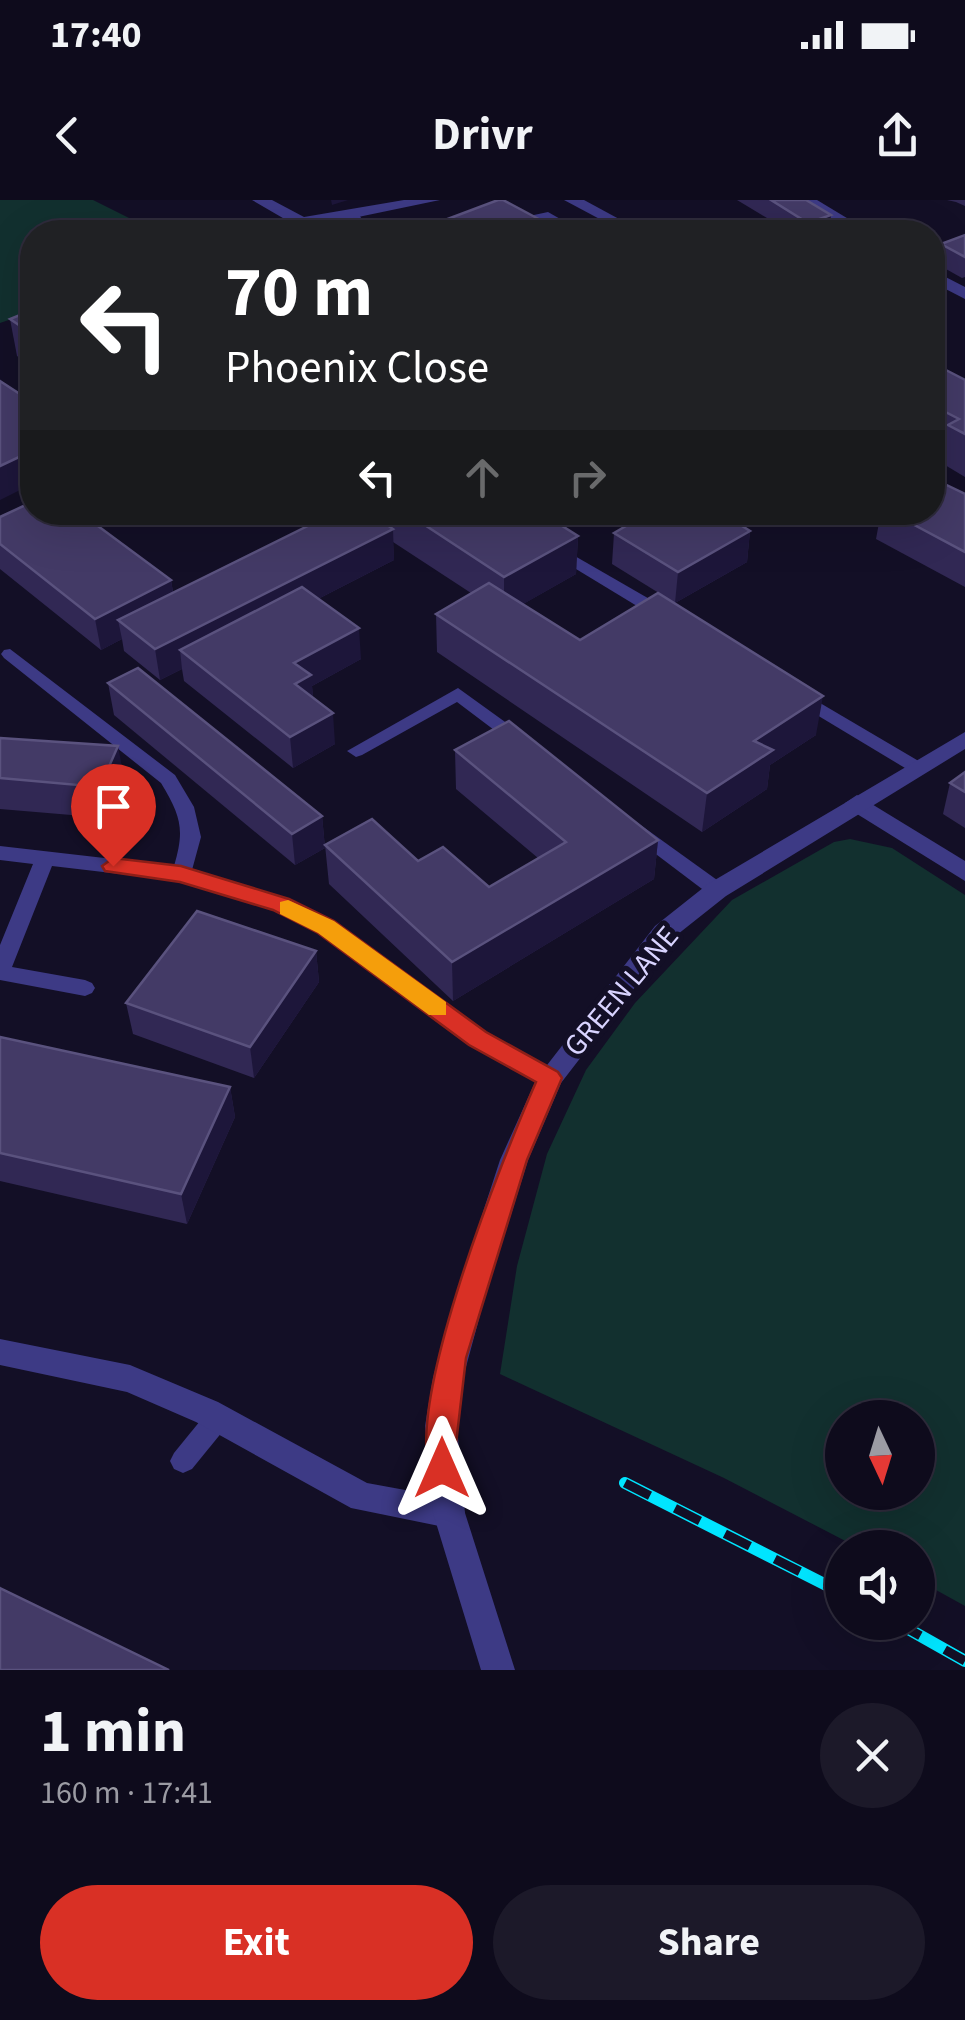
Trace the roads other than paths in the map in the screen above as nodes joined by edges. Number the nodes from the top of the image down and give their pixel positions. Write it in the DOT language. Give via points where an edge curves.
graph roads {
  1 [pos="260,200"];
  2 [pos="432,200"];
  3 [pos="572,200"];
  4 [pos="806,200"];
  5 [pos="352,214"];
  6 [pos="298,220"];
  7 [pos="314,220"];
  8 [pos="355,220"];
  9 [pos="526,220"];
  10 [pos="555,220"];
  11 [pos="611,220"];
  12 [pos="841,220"];
  13 [pos="530,534"];
  14 [pos="681,625"];
  15 [pos="10,654"];
  16 [pos="782,686"];
  17 [pos="965,739"];
  18 [pos="356,751"];
  19 [pos="534,752"];
  20 [pos="925,762"];
  21 [pos="857,804"];
  22 [pos="626,821"];
  23 [pos="0,853"];
  24 [pos="45,858"];
  25 [pos="965,872"];
  26 [pos="181,874"];
  27 [pos="718,890"];
  28 [pos="0,971"];
  29 [pos="86,988"];
  30 [pos="550,1078"];
  31 [pos="0,1352"];
  32 [pos="218,1418"];
  33 [pos="183,1460"];
  34 [pos="449,1513"];
  35 [pos="498,1670"];
  1 -- 6 [label="street"];
  2 -- 5 [label="street"];
  3 -- 11 [label="street"];
  4 -- 12 [label="street"];
  5 -- 7 [label="street"];
  5 -- 8 [label="lane"];
  9 -- 10 [label="lane"];
  13 -- 14 [label="lane"];
  15 -- 26 [label="lane" via="168,779 185,807 192,837"];
  16 -- 20 [label="lane"];
  17 -- 20 [label="street, GREEN LANE"];
  18 -- 19 [label="lane" via="458,694"];
  20 -- 21 [label="street, GREEN LANE"];
  21 -- 25 [label="street"];
  21 -- 27 [label="street, GREEN LANE"];
  22 -- 27 [label="lane"];
  23 -- 24 [label="lane"];
  24 -- 26 [label="lane"];
  24 -- 28 [label="lane"];
  26 -- 30 [label="lane" via="238,888 326,927 477,1038"];
  27 -- 30 [label="street, GREEN LANE" via="664,932"];
  28 -- 29 [label="lane"];
  30 -- 34 [label="street, GREEN LANE" via="514,1160 448,1378 441,1440"];
  31 -- 32 [label="street" via="130,1379"];
  32 -- 33 [label="lane"];
  32 -- 34 [label="street" via="362,1497"];
  34 -- 35 [label="street, GREEN LANE"];
}
